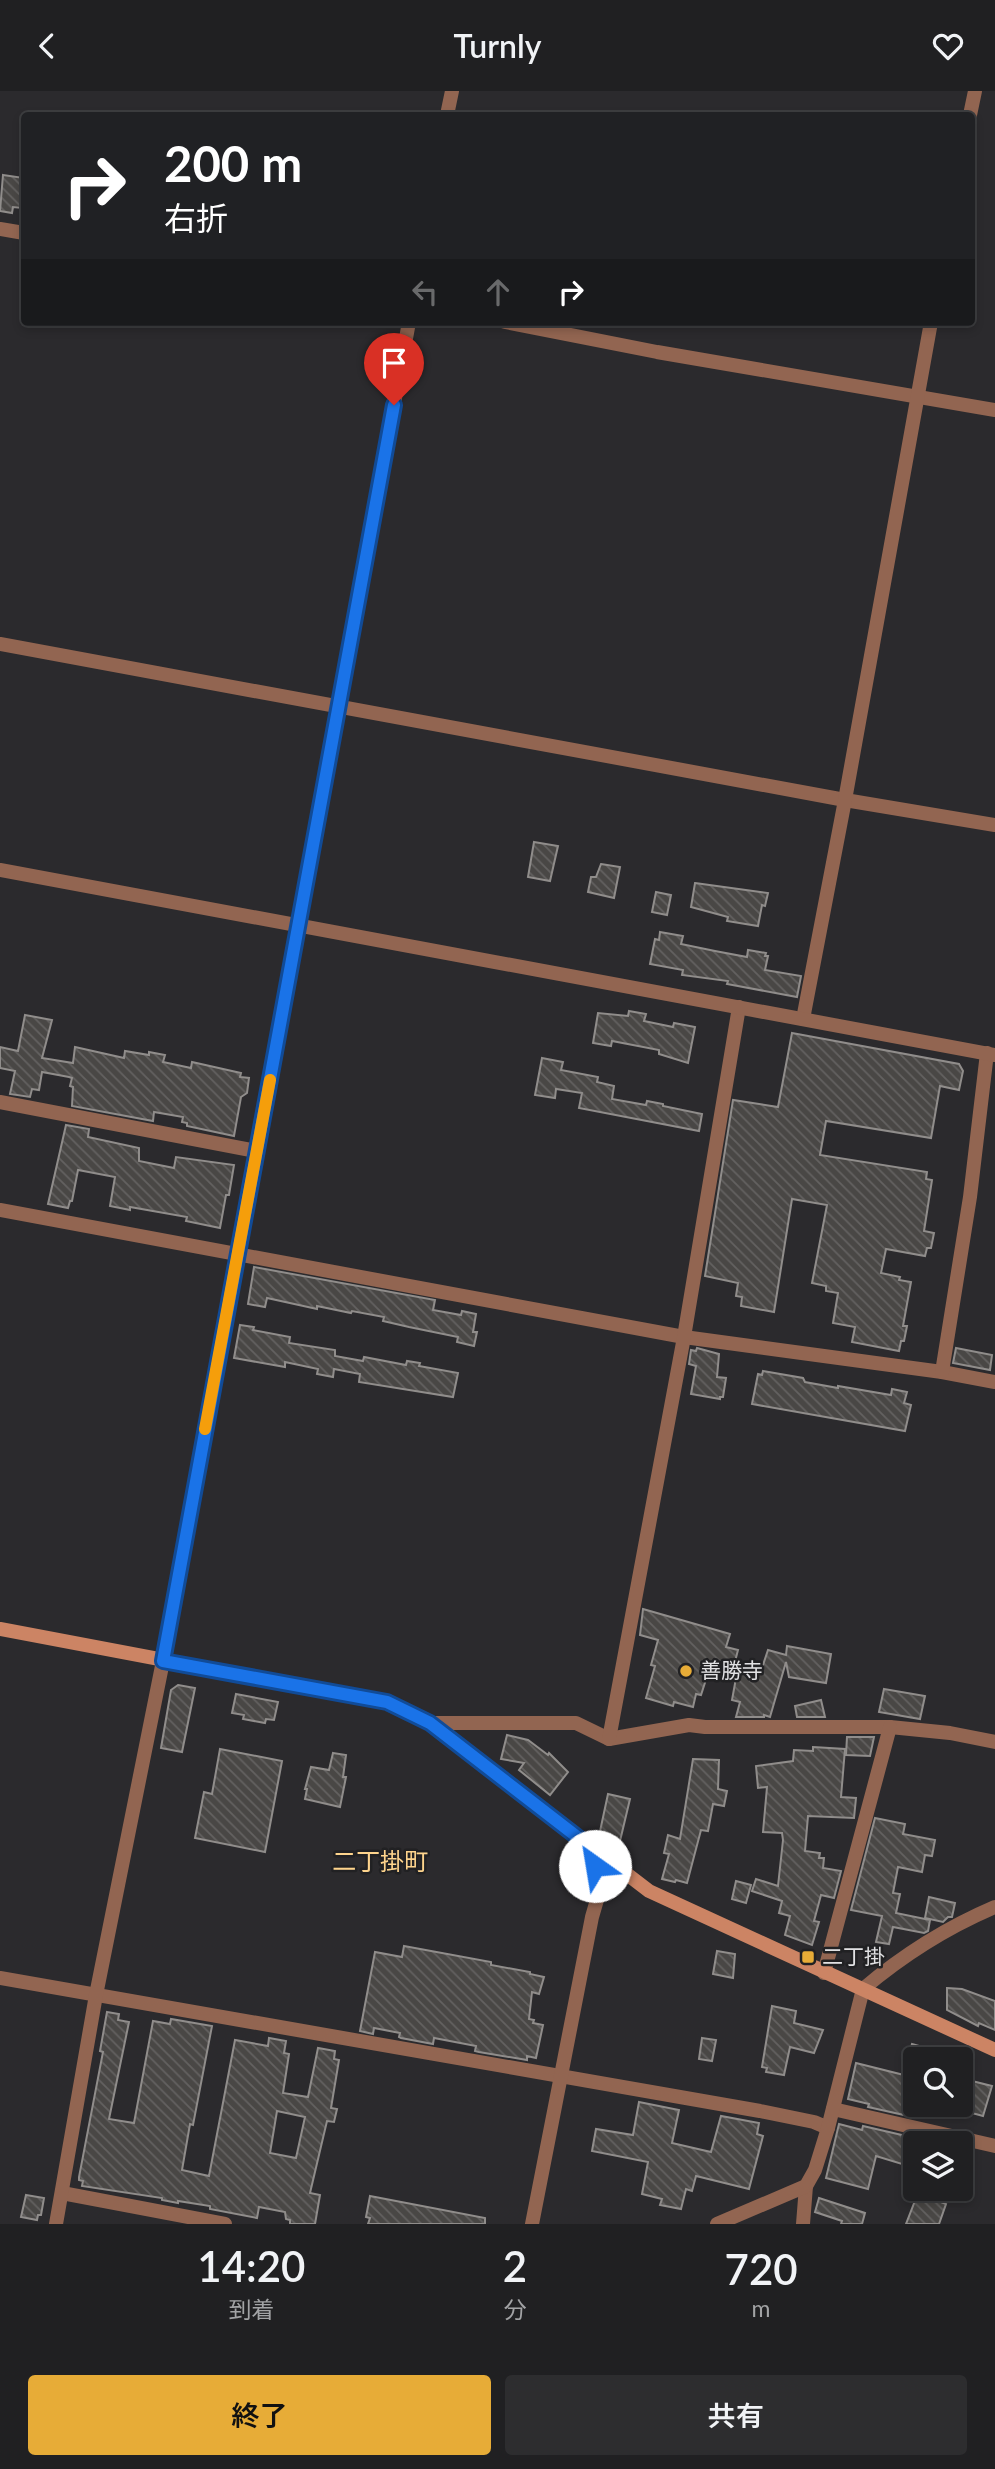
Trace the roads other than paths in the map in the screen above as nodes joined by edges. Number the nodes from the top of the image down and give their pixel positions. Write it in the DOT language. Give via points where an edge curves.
graph roads {
  1 [pos="452,91"];
  2 [pos="975,91"];
  3 [pos="448,112"];
  4 [pos="971,112"];
  5 [pos="0,229"];
  6 [pos="21,232"];
  7 [pos="408,326"];
  8 [pos="526,326"];
  9 [pos="930,326"];
  10 [pos="917,395"];
  11 [pos="995,410"];
  12 [pos="0,644"];
  13 [pos="339,707"];
  14 [pos="845,800"];
  15 [pos="995,825"];
  16 [pos="0,870"];
  17 [pos="300,924"];
  18 [pos="739,1007"];
  19 [pos="803,1019"];
  20 [pos="991,1054"];
  21 [pos="0,1102"];
  22 [pos="256,1151"];
  23 [pos="0,1210"];
  24 [pos="237,1254"];
  25 [pos="684,1337"];
  26 [pos="942,1372"];
  27 [pos="995,1382"];
  28 [pos="0,1629"];
  29 [pos="163,1661"];
  30 [pos="430,1723"];
  31 [pos="890,1727"];
  32 [pos="609,1739"];
  33 [pos="995,1742"];
  34 [pos="589,1846"];
  35 [pos="995,1907"];
  36 [pos="824,1973"];
  37 [pos="0,1978"];
  38 [pos="863,1989"];
  39 [pos="96,1996"];
  40 [pos="995,2050"];
  41 [pos="561,2075"];
  42 [pos="832,2109"];
  43 [pos="828,2128"];
  44 [pos="995,2146"];
  45 [pos="806,2186"];
  46 [pos="62,2193"];
  47 [pos="57,2224"];
  48 [pos="225,2224"];
  49 [pos="532,2224"];
  50 [pos="717,2224"];
  51 [pos="803,2224"];
  1 -- 3 [label="street"];
  2 -- 4 [label="street"];
  5 -- 6 [label="street"];
  7 -- 13 [label="street"];
  8 -- 10 [label="street"];
  9 -- 10 [label="street"];
  10 -- 11 [label="street"];
  10 -- 14 [label="street"];
  12 -- 13 [label="street"];
  13 -- 14 [label="street"];
  13 -- 17 [label="street"];
  14 -- 15 [label="street"];
  14 -- 19 [label="street"];
  16 -- 17 [label="street"];
  17 -- 18 [label="street"];
  17 -- 22 [label="street"];
  18 -- 19 [label="street"];
  18 -- 25 [label="street"];
  19 -- 20 [label="street"];
  20 -- 26 [label="street"];
  21 -- 22 [label="street"];
  22 -- 24 [label="street"];
  23 -- 24 [label="street"];
  24 -- 25 [label="street"];
  24 -- 29 [label="street"];
  25 -- 26 [label="street"];
  25 -- 32 [label="street"];
  26 -- 27 [label="street"];
  28 -- 29 [label="main road"];
  29 -- 30 [label="main road" via="387,1702"];
  29 -- 39 [label="street"];
  30 -- 32 [label="street" via="576,1723"];
  30 -- 34 [label="main road"];
  31 -- 32 [label="street" via="689,1725"];
  31 -- 33 [label="street"];
  31 -- 36 [label="street"];
  34 -- 36 [label="main road" via="649,1891"];
  34 -- 41 [label="street" via="601,1886"];
  35 -- 38 [label="street" via="895,1962"];
  36 -- 38 [label="main road"];
  37 -- 39 [label="street"];
  38 -- 40 [label="main road"];
  38 -- 42 [label="street"];
  39 -- 41 [label="street"];
  39 -- 46 [label="street"];
  41 -- 43 [label="street"];
  41 -- 49 [label="street"];
  42 -- 43 [label="street"];
  42 -- 44 [label="street"];
  43 -- 45 [label="street"];
  45 -- 50 [label="street"];
  45 -- 51 [label="street"];
  46 -- 47 [label="street"];
  46 -- 48 [label="street"];
}
